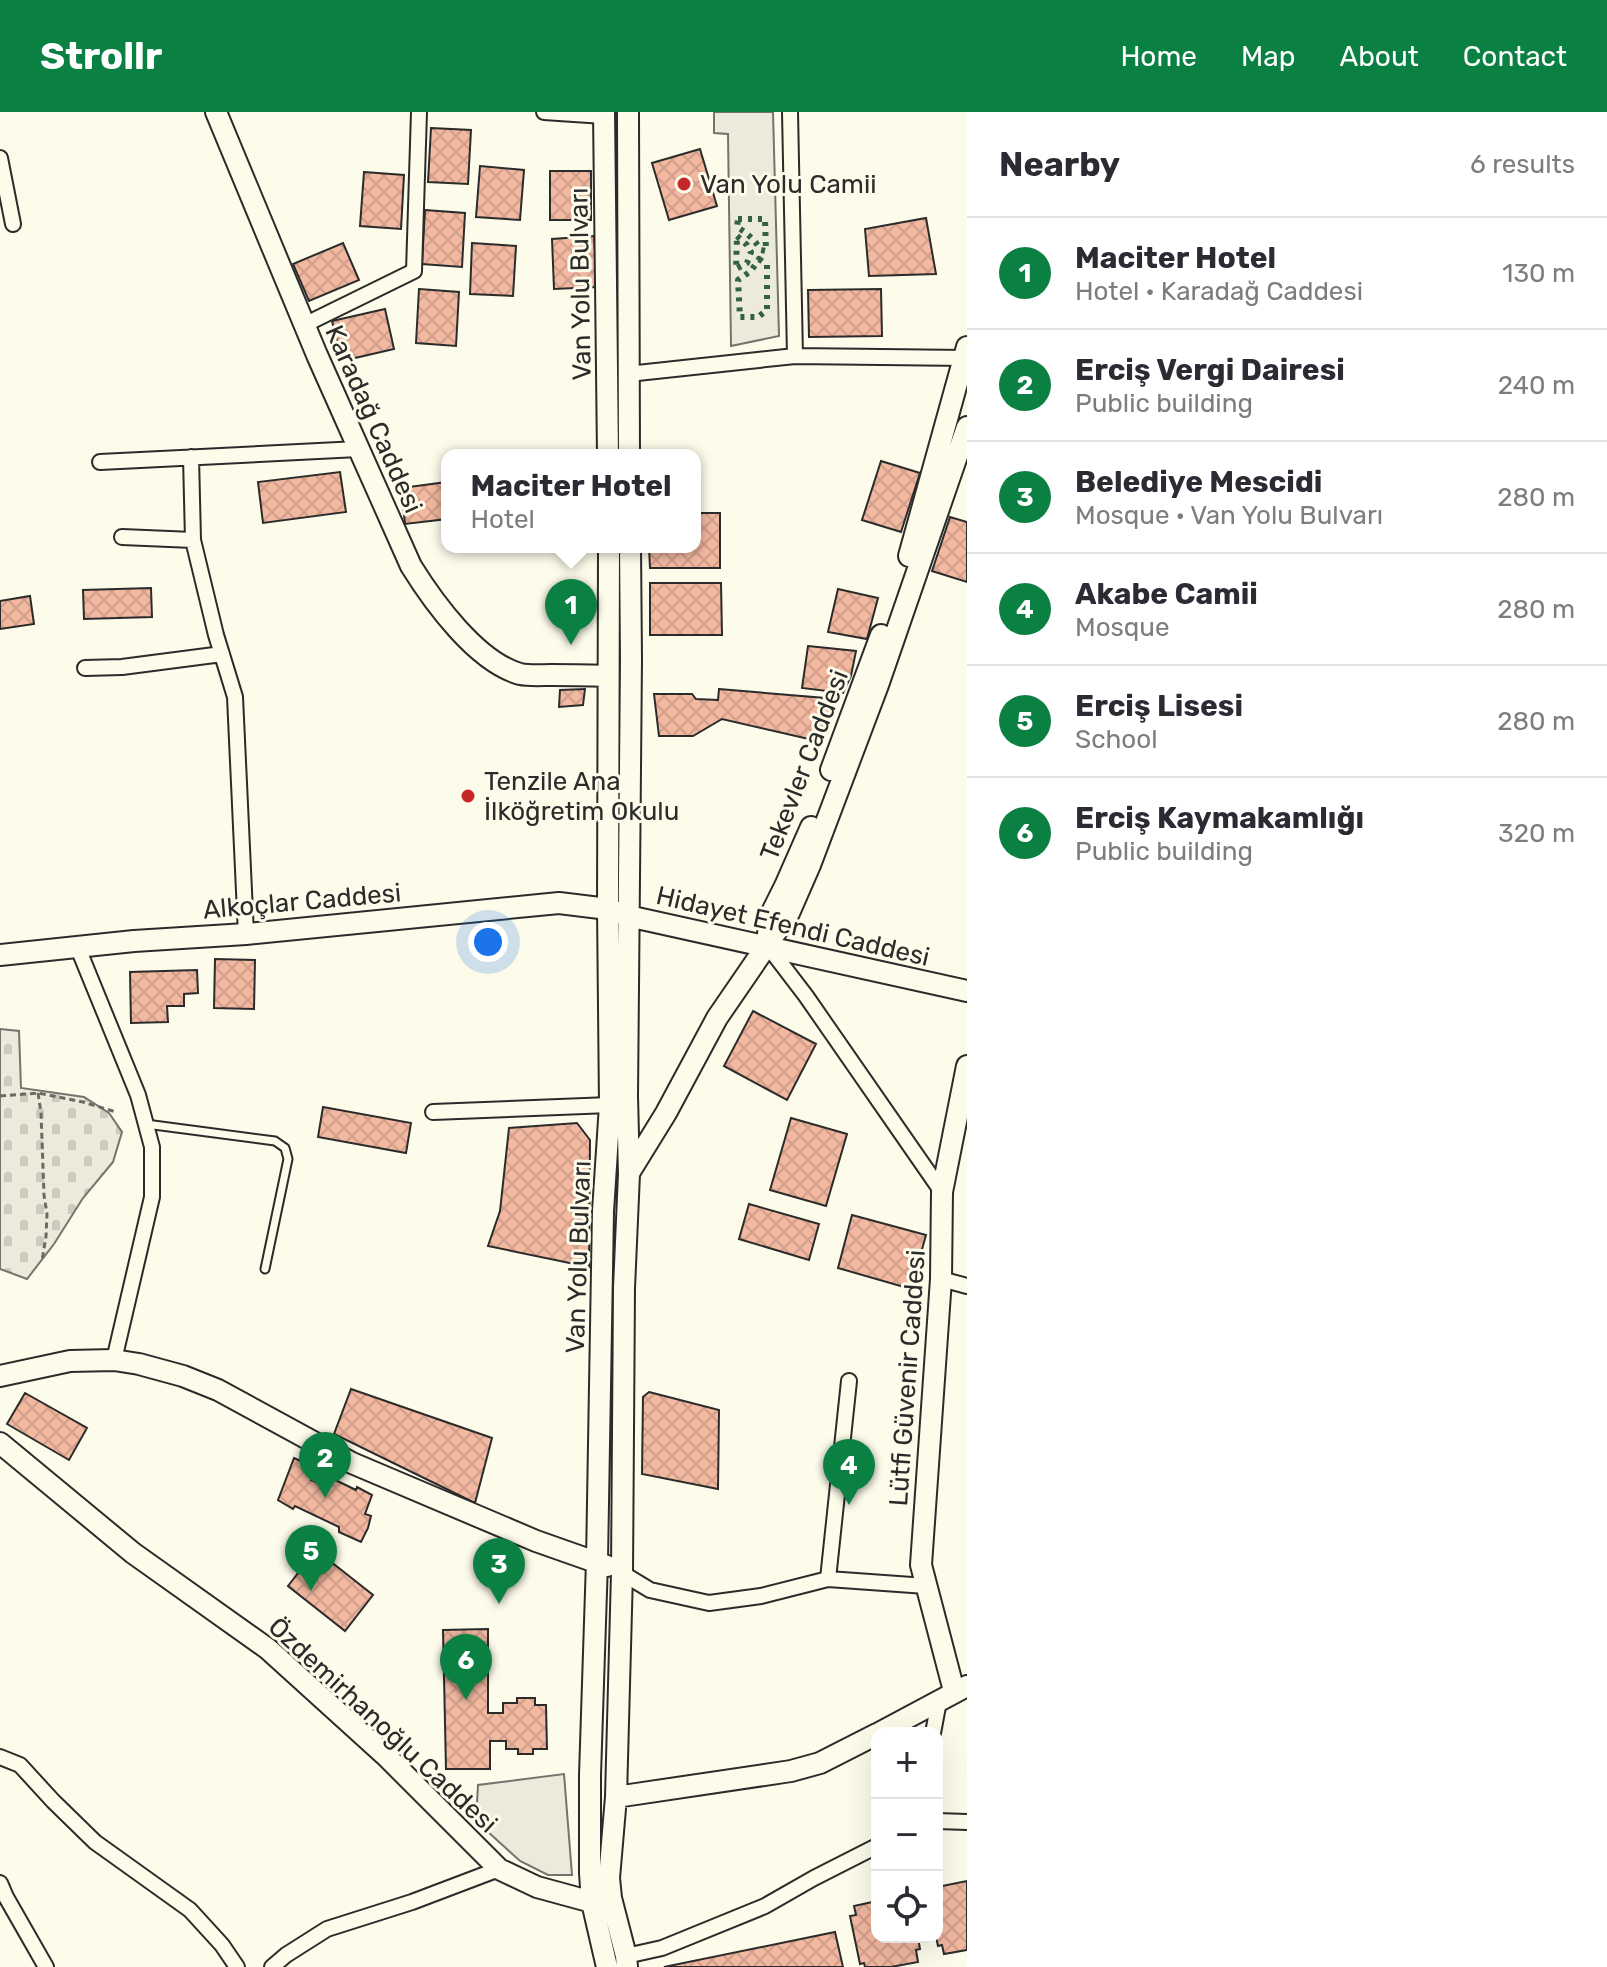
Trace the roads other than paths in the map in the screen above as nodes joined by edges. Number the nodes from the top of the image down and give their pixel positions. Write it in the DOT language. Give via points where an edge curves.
graph roads {
  1 [pos="216,112"];
  2 [pos="419,112"];
  3 [pos="544,112"];
  4 [pos="628,112"];
  5 [pos="790,112"];
  6 [pos="604,114"];
  7 [pos="0,158"];
  8 [pos="13,224"];
  9 [pos="304,325"];
  10 [pos="966,354"];
  11 [pos="795,356"];
  12 [pos="628,374"];
  13 [pos="967,427"];
  14 [pos="358,449"];
  15 [pos="608,449"];
  16 [pos="629,449"];
  17 [pos="191,457"];
  18 [pos="100,462"];
  19 [pos="122,537"];
  20 [pos="193,540"];
  21 [pos="609,553"];
  22 [pos="630,553"];
  23 [pos="222,654"];
  24 [pos="85,668"];
  25 [pos="608,676"];
  26 [pos="618,913"];
  27 [pos="246,934"];
  28 [pos="767,945"];
  29 [pos="78,948"];
  30 [pos="0,955"];
  31 [pos="967,991"];
  32 [pos="967,1066"];
  33 [pos="610,1105"];
  34 [pos="433,1112"];
  35 [pos="146,1124"];
  36 [pos="629,1174"];
  37 [pos="942,1192"];
  38 [pos="265,1269"];
  39 [pos="941,1279"];
  40 [pos="967,1286"];
  41 [pos="114,1360"];
  42 [pos="0,1376"];
  43 [pos="849,1381"];
  44 [pos="0,1443"];
  45 [pos="597,1561"];
  46 [pos="622,1573"];
  47 [pos="828,1579"];
  48 [pos="926,1586"];
  49 [pos="953,1693"];
  50 [pos="889,1727"];
  51 [pos="936,1727"];
  52 [pos="871,1737"];
  53 [pos="0,1757"];
  54 [pos="616,1797"];
  55 [pos="943,1821"];
  56 [pos="967,1822"];
  57 [pos="871,1849"];
  58 [pos="499,1869"];
  59 [pos="0,1883"];
  60 [pos="592,1902"];
  61 [pos="626,1961"];
  62 [pos="46,1967"];
  63 [pos="237,1967"];
  64 [pos="272,1967"];
  65 [pos="607,1967"];
  1 -- 9 [label="street, Karadağ Caddesi"];
  2 -- 9 [label="street" via="414,271"];
  3 -- 6 [label="street"];
  4 -- 12 [label="street"];
  5 -- 11 [label="street"];
  6 -- 15 [label="street, Van Yolu Bulvarı"];
  7 -- 8 [label="street"];
  9 -- 14 [label="street, Karadağ Caddesi"];
  10 -- 11 [label="street"];
  10 -- 28 [label="street, Tekevler Caddesi" via="906,566 807,836 771,914"];
  11 -- 12 [label="street"];
  12 -- 16 [label="street"];
  13 -- 28 [label="street" via="810,865 789,913"];
  14 -- 17 [label="street"];
  14 -- 25 [label="street, Karadağ Caddesi" via="411,566 445,616 477,647 523,675"];
  17 -- 18 [label="street"];
  17 -- 20 [label="street"];
  19 -- 20 [label="street"];
  20 -- 23 [label="street"];
  21 -- 25 [label="street, Van Yolu Bulvarı"];
  22 -- 26 [label="street" via="631,674"];
  23 -- 24 [label="street"];
  23 -- 27 [label="street" via="235,697"];
  25 -- 26 [label="street, Van Yolu Bulvarı"];
  26 -- 27 [label="street, Alkoçlar Caddesi" via="559,903"];
  26 -- 28 [label="street, Hidayet Efendi Caddesi"];
  26 -- 33 [label="street, Van Yolu Bulvarı"];
  26 -- 36 [label="street"];
  27 -- 29 [label="street, Alkoçlar Caddesi"];
  28 -- 31 [label="street, Hidayet Efendi Caddesi"];
  28 -- 36 [label="street, Tekevler Caddesi" via="717,1018"];
  28 -- 37 [label="street"];
  29 -- 30 [label="street, Alkoçlar Caddesi"];
  29 -- 35 [label="street"];
  32 -- 37 [label="street, Lütfi Güvenir Caddesi"];
  33 -- 34 [label="street"];
  33 -- 45 [label="street, Van Yolu Bulvarı"];
  35 -- 38 [label="lane" via="275,1141 285,1148 288,1159"];
  35 -- 41 [label="street" via="152,1147 152,1197"];
  36 -- 46 [label="street"];
  37 -- 39 [label="street, Lütfi Güvenir Caddesi"];
  39 -- 40 [label="street"];
  39 -- 48 [label="street, Lütfi Güvenir Caddesi" via="921,1565"];
  41 -- 42 [label="street" via="70,1361"];
  41 -- 45 [label="street" via="218,1390 352,1463 536,1541"];
  43 -- 47 [label="street"];
  44 -- 58 [label="street, Özdemirhanoğlu Caddesi" via="133,1553 268,1649"];
  45 -- 46 [label="street"];
  45 -- 60 [label="street, Van Yolu Bulvarı"];
  46 -- 47 [label="street" via="650,1590 709,1603"];
  46 -- 54 [label="street"];
  47 -- 48 [label="street"];
  48 -- 49 [label="street, Lütfi Güvenir Caddesi"];
  49 -- 50 [label="street"];
  49 -- 51 [label="street"];
  52 -- 54 [label="street" via="820,1763 791,1771"];
  53 -- 63 [label="street" via="20,1765 95,1842 190,1910"];
  54 -- 61 [label="street" via="609,1878"];
  55 -- 56 [label="street"];
  57 -- 61 [label="street" via="765,1906"];
  58 -- 60 [label="street, Özdemirhanoğlu Caddesi" via="537,1887"];
  58 -- 64 [label="street" via="327,1929"];
  59 -- 62 [label="street"];
  60 -- 65 [label="street, Van Yolu Bulvarı"];
}
